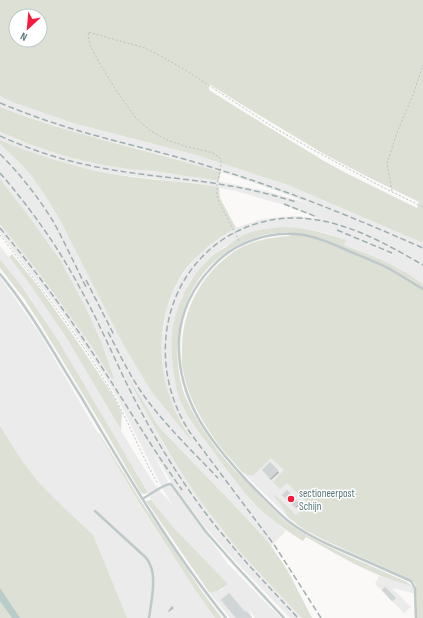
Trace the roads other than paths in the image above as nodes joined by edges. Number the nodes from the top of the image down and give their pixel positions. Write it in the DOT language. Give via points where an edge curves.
graph roads {
  1 [pos="0,274"];
  2 [pos="423,289"];
  3 [pos="142,499"];
  4 [pos="95,511"];
  5 [pos="149,618"];
  6 [pos="226,618"];
  7 [pos="284,618"];
  8 [pos="416,618"];
  1 -- 3 [label="lane" via="41,331"];
  2 -- 8 [label="lane" via="386,268 317,238 289,234 260,238 224,255 206,273 193,292 183,316 179,352 182,377 191,403 206,430 230,463 298,529 411,582 414,588"];
  3 -- 6 [label="lane" via="205,592"];
  3 -- 7 [label="lane" via="171,484 206,532"];
  4 -- 5 [label="lane" via="147,559 152,569 153,586"];
}
